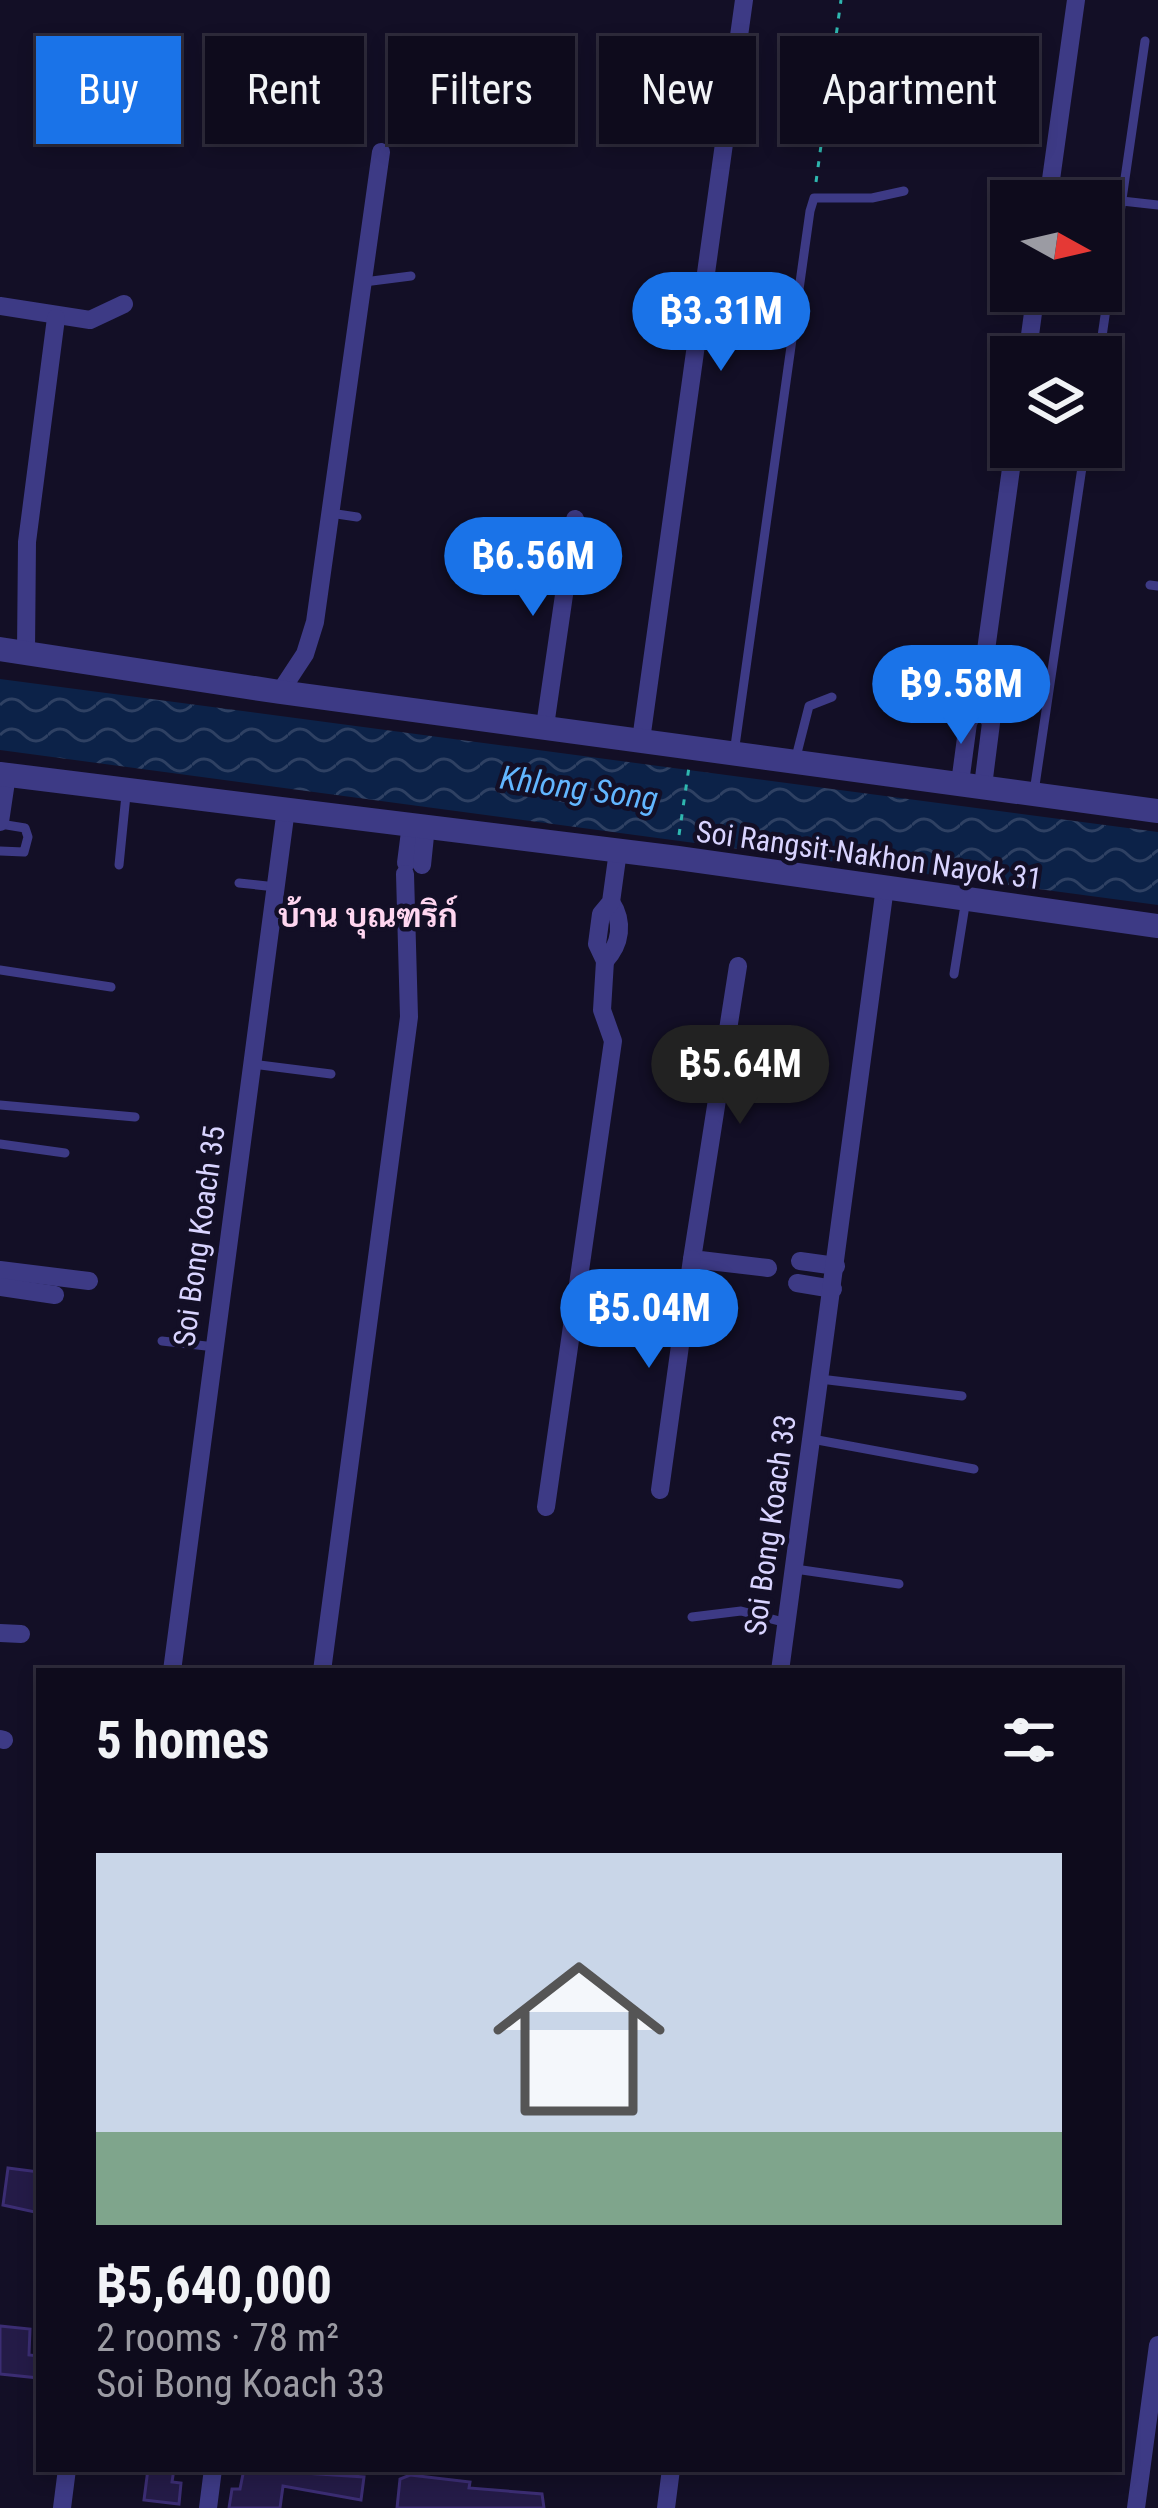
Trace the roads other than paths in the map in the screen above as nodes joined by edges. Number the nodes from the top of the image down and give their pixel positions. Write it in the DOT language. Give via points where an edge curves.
graph roads {
  1 [pos="744,0"];
  2 [pos="1076,0"];
  3 [pos="1145,40"];
  4 [pos="381,152"];
  5 [pos="1051,180"];
  6 [pos="904,191"];
  7 [pos="1122,201"];
  8 [pos="1158,205"];
  9 [pos="411,276"];
  10 [pos="364,282"];
  11 [pos="124,304"];
  12 [pos="0,306"];
  13 [pos="56,318"];
  14 [pos="1012,468"];
  15 [pos="1082,468"];
  16 [pos="330,513"];
  17 [pos="357,517"];
  18 [pos="575,519"];
  19 [pos="13,650"];
  20 [pos="280,692"];
  21 [pos="832,697"];
  22 [pos="545,726"];
  23 [pos="641,740"];
  24 [pos="734,753"];
  25 [pos="795,761"];
  26 [pos="3,774"];
  27 [pos="972,784"];
  28 [pos="126,790"];
  29 [pos="1034,793"];
  30 [pos="286,809"];
  31 [pos="1158,811"];
  32 [pos="0,823"];
  33 [pos="418,825"];
  34 [pos="0,851"];
  35 [pos="618,851"];
  36 [pos="119,865"];
  37 [pos="239,883"];
  38 [pos="276,887"];
  39 [pos="885,887"];
  40 [pos="965,899"];
  41 [pos="1158,926"];
  42 [pos="738,966"];
  43 [pos="0,970"];
  44 [pos="954,974"];
  45 [pos="111,987"];
  46 [pos="252,1064"];
  47 [pos="331,1074"];
  48 [pos="0,1106"];
  49 [pos="136,1117"];
  50 [pos="0,1144"];
  51 [pos="64,1153"];
  52 [pos="692,1259"];
  53 [pos="836,1266"];
  54 [pos="0,1270"];
  55 [pos="785,1271"];
  56 [pos="89,1281"];
  57 [pos="0,1287"];
  58 [pos="832,1289"];
  59 [pos="55,1295"];
  60 [pos="162,1341"];
  61 [pos="215,1347"];
  62 [pos="820,1379"];
  63 [pos="962,1396"];
  64 [pos="812,1439"];
  65 [pos="974,1469"];
  66 [pos="660,1490"];
  67 [pos="546,1507"];
  68 [pos="794,1569"];
  69 [pos="899,1584"];
  70 [pos="692,1617"];
  71 [pos="787,1623"];
  72 [pos="0,1633"];
  73 [pos="21,1634"];
  74 [pos="172,1668"];
  75 [pos="322,1668"];
  76 [pos="780,1668"];
  77 [pos="1158,2345"];
  78 [pos="68,2472"];
  79 [pos="213,2472"];
  80 [pos="671,2472"];
  81 [pos="62,2508"];
  82 [pos="208,2508"];
  83 [pos="666,2508"];
  84 [pos="1136,2508"];
  1 -- 23 [label="street"];
  2 -- 5 [label="street"];
  3 -- 7 [label="lane"];
  4 -- 10 [label="street"];
  6 -- 24 [label="lane" via="814,198"];
  7 -- 8 [label="lane"];
  9 -- 10 [label="lane"];
  10 -- 16 [label="street"];
  11 -- 13 [label="street" via="104,317"];
  12 -- 13 [label="street"];
  13 -- 19 [label="street"];
  14 -- 27 [label="street" via="980,701 991,723"];
  15 -- 29 [label="lane"];
  16 -- 17 [label="lane"];
  16 -- 20 [label="street" via="311,639"];
  18 -- 22 [label="street"];
  19 -- 20 [label="street"];
  20 -- 22 [label="street"];
  21 -- 25 [label="lane" via="809,706"];
  22 -- 23 [label="street"];
  23 -- 24 [label="street"];
  24 -- 25 [label="street"];
  25 -- 27 [label="street"];
  26 -- 28 [label="street, Soi Rangsit-Nakhon Nayok 31"];
  26 -- 32 [label="street"];
  27 -- 29 [label="street"];
  28 -- 30 [label="street, Soi Rangsit-Nakhon Nayok 31"];
  28 -- 36 [label="lane"];
  29 -- 31 [label="street"];
  30 -- 33 [label="street, Soi Rangsit-Nakhon Nayok 31"];
  30 -- 38 [label="street, Soi Bong Koach 35"];
  32 -- 34 [label="lane" via="25,828 28,837 24,852"];
  33 -- 35 [label="street, Soi Rangsit-Nakhon Nayok 31"];
  33 -- 75 [label="street" via="409,1017"];
  35 -- 39 [label="street, Soi Rangsit-Nakhon Nayok 31"];
  35 -- 67 [label="street" via="597,944 613,1042"];
  37 -- 38 [label="lane"];
  38 -- 46 [label="street, Soi Bong Koach 35"];
  39 -- 40 [label="street, Soi Rangsit-Nakhon Nayok 31"];
  39 -- 53 [label="street, Soi Bong Koach 33"];
  40 -- 41 [label="street, Soi Rangsit-Nakhon Nayok 31"];
  40 -- 44 [label="lane"];
  42 -- 52 [label="street"];
  43 -- 45 [label="lane"];
  46 -- 47 [label="lane"];
  46 -- 61 [label="street, Soi Bong Koach 35"];
  48 -- 49 [label="lane"];
  50 -- 51 [label="lane"];
  52 -- 55 [label="street"];
  52 -- 66 [label="street"];
  53 -- 55 [label="street"];
  53 -- 58 [label="street, Soi Bong Koach 33"];
  54 -- 56 [label="street"];
  55 -- 58 [label="street"];
  57 -- 59 [label="street"];
  58 -- 62 [label="street, Soi Bong Koach 33"];
  60 -- 61 [label="lane"];
  61 -- 74 [label="street, Soi Bong Koach 35"];
  62 -- 63 [label="lane"];
  62 -- 64 [label="street, Soi Bong Koach 33"];
  64 -- 65 [label="lane"];
  64 -- 68 [label="street, Soi Bong Koach 33"];
  68 -- 69 [label="lane"];
  68 -- 71 [label="street, Soi Bong Koach 33"];
  70 -- 71 [label="lane" via="741,1611"];
  71 -- 76 [label="street, Soi Bong Koach 33"];
  72 -- 73 [label="street"];
  77 -- 84 [label="street"];
  78 -- 81 [label="street"];
  79 -- 82 [label="street"];
  80 -- 83 [label="street"];
}
